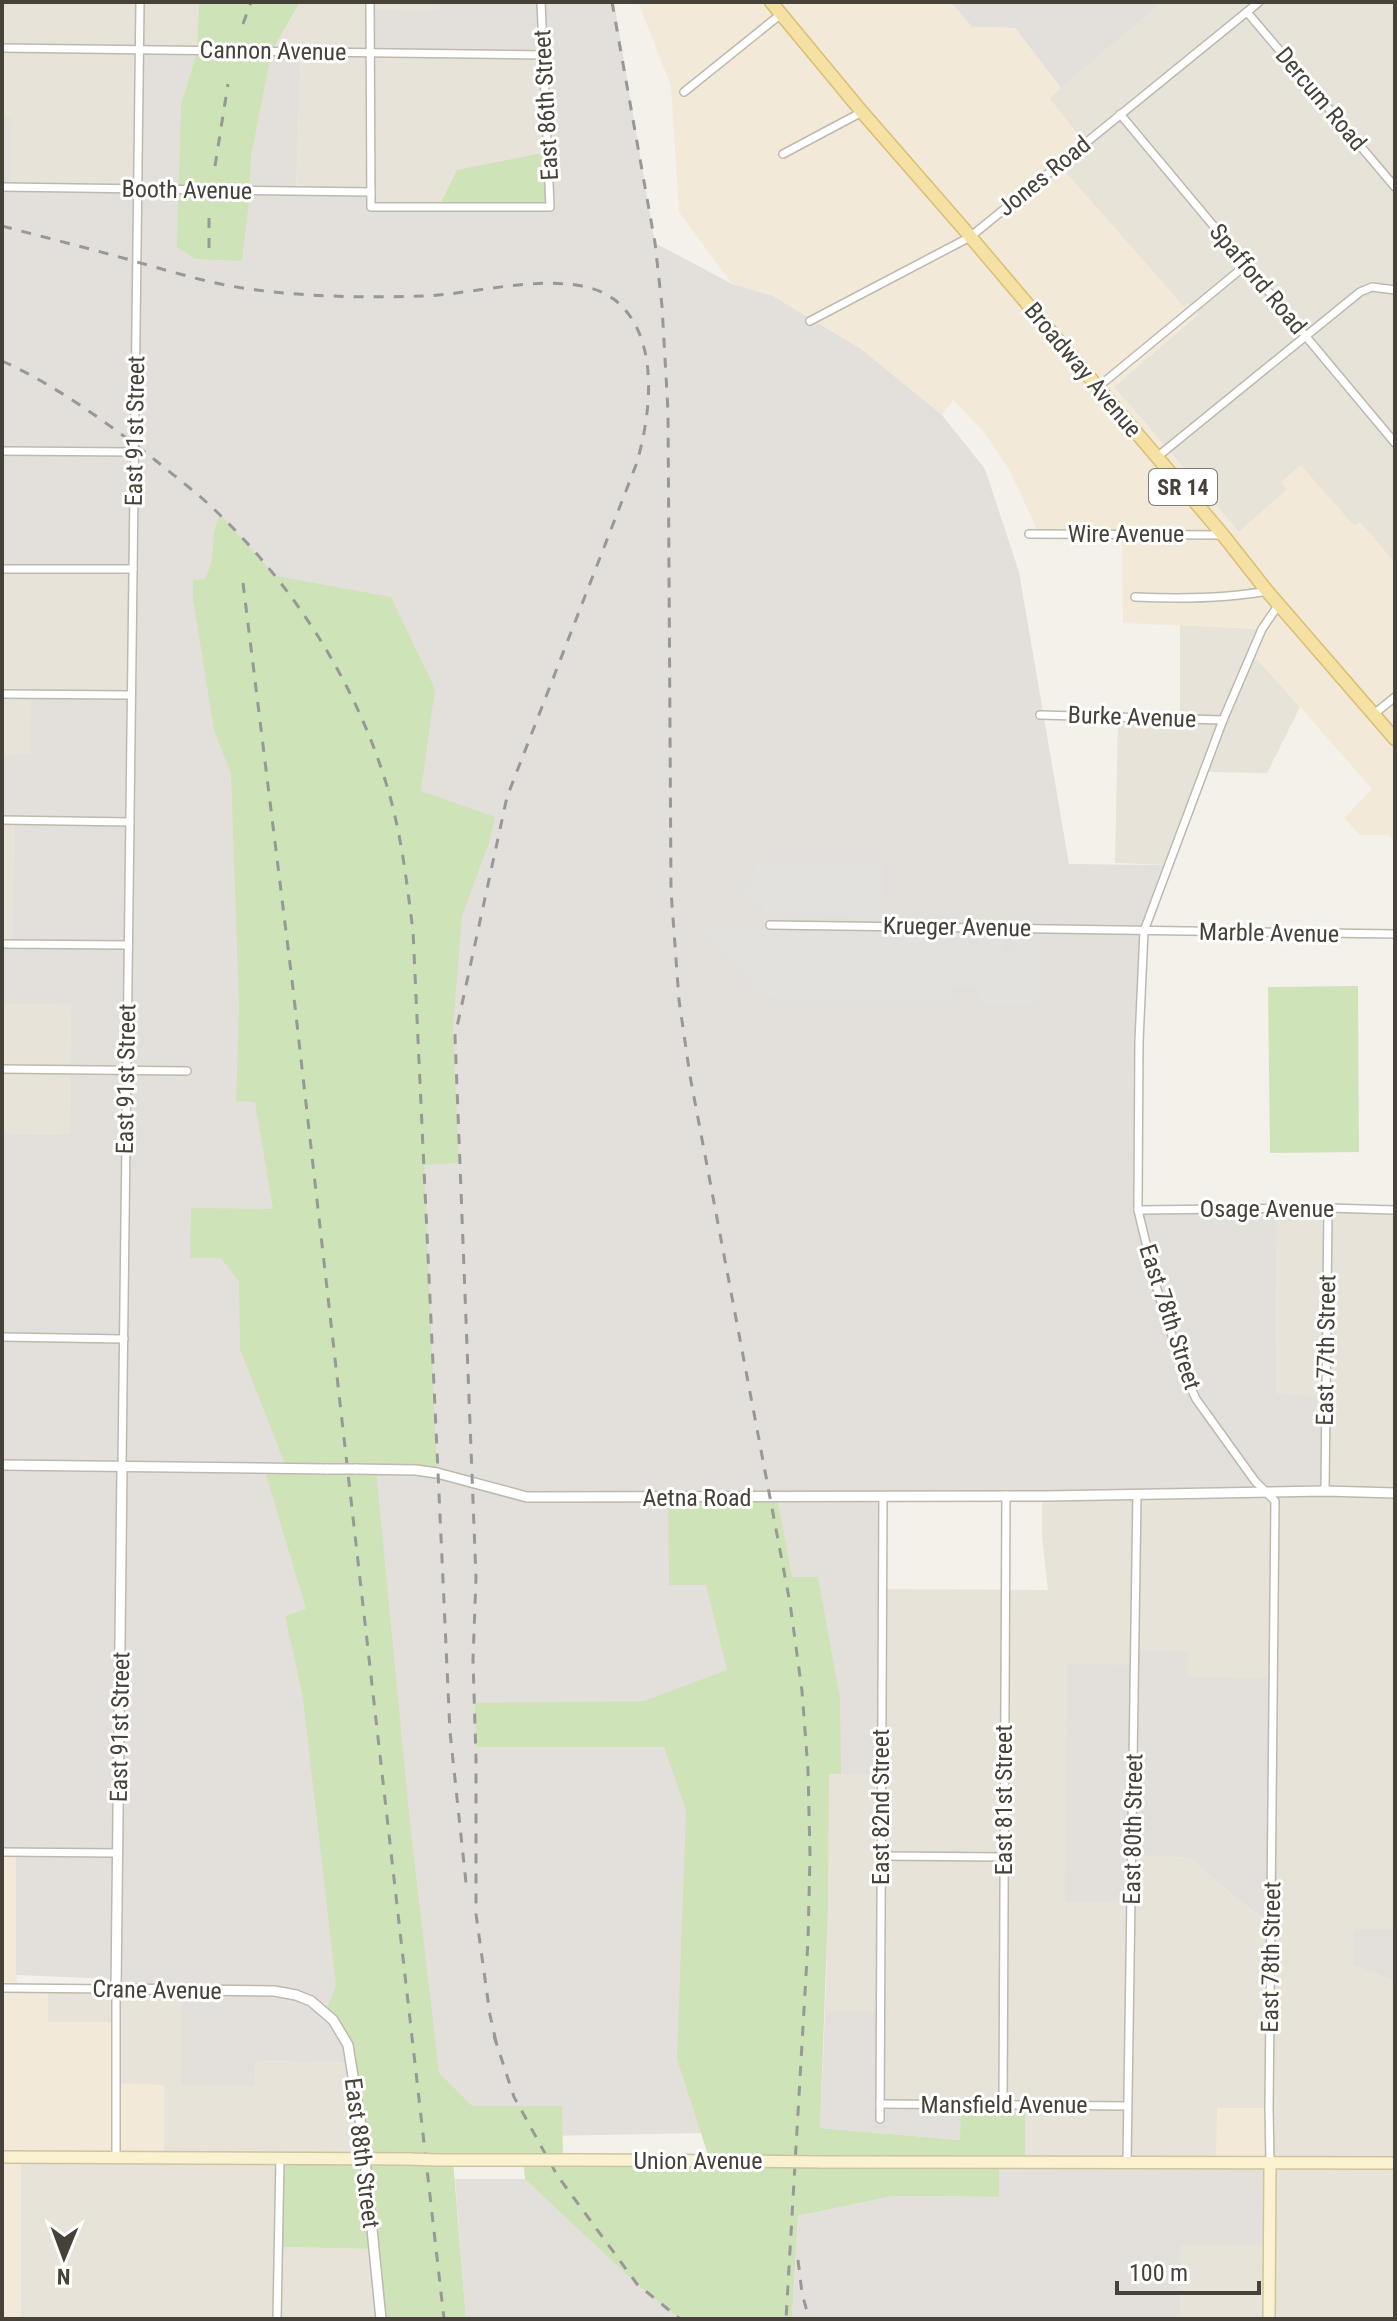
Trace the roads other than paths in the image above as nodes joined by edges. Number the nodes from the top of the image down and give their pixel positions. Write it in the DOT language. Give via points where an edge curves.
graph roads {
  1 [pos="140,2"];
  2 [pos="370,2"];
  3 [pos="541,2"];
  4 [pos="771,2"];
  5 [pos="1259,2"];
  6 [pos="1247,12"];
  7 [pos="781,14"];
  8 [pos="2,48"];
  9 [pos="139,50"];
  10 [pos="370,52"];
  11 [pos="544,55"];
  12 [pos="684,92"];
  13 [pos="862,112"];
  14 [pos="1120,114"];
  15 [pos="783,154"];
  16 [pos="2,187"];
  17 [pos="1395,187"];
  18 [pos="137,189"];
  19 [pos="371,192"];
  20 [pos="970,237"];
  21 [pos="1246,265"];
  22 [pos="1395,290"];
  23 [pos="810,321"];
  24 [pos="1306,337"];
  25 [pos="1098,387"];
  26 [pos="1395,443"];
  27 [pos="2,451"];
  28 [pos="134,452"];
  29 [pos="1157,457"];
  30 [pos="1029,534"];
  31 [pos="1223,535"];
  32 [pos="2,569"];
  33 [pos="133,569"];
  34 [pos="1267,591"];
  35 [pos="1135,597"];
  36 [pos="1279,604"];
  37 [pos="2,694"];
  38 [pos="130,695"];
  39 [pos="1395,697"];
  40 [pos="1374,714"];
  41 [pos="1040,715"];
  42 [pos="1223,720"];
  43 [pos="1395,739"];
  44 [pos="2,820"];
  45 [pos="130,822"];
  46 [pos="770,925"];
  47 [pos="1144,931"];
  48 [pos="1395,934"];
  49 [pos="2,944"];
  50 [pos="128,945"];
  51 [pos="2,1069"];
  52 [pos="126,1071"];
  53 [pos="187,1071"];
  54 [pos="1328,1208"];
  55 [pos="1138,1210"];
  56 [pos="1395,1210"];
  57 [pos="2,1337"];
  58 [pos="124,1339"];
  59 [pos="2,1465"];
  60 [pos="122,1466"];
  61 [pos="1325,1491"];
  62 [pos="1268,1492"];
  63 [pos="1395,1493"];
  64 [pos="1137,1494"];
  65 [pos="1006,1495"];
  66 [pos="883,1496"];
  67 [pos="2,1852"];
  68 [pos="118,1853"];
  69 [pos="881,1856"];
  70 [pos="1004,1857"];
  71 [pos="2,1988"];
  72 [pos="116,1989"];
  73 [pos="311,2001"];
  74 [pos="880,2104"];
  75 [pos="1003,2105"];
  76 [pos="1127,2106"];
  77 [pos="880,2119"];
  78 [pos="2,2157"];
  79 [pos="116,2157"];
  80 [pos="280,2158"];
  81 [pos="365,2160"];
  82 [pos="1127,2163"];
  83 [pos="1395,2163"];
  84 [pos="1270,2164"];
  85 [pos="277,2319"];
  86 [pos="381,2319"];
  87 [pos="1269,2319"];
  1 -- 9 [label="street, East 91st Street"];
  2 -- 10 [label="street"];
  3 -- 11 [label="street, East 86th Street"];
  4 -- 7 [label="main road, Broadway Avenue / SR 14"];
  5 -- 6 [label="street, Jones Road"];
  6 -- 14 [label="street, Jones Road"];
  6 -- 17 [label="street, Dercum Road"];
  7 -- 12 [label="street"];
  7 -- 13 [label="main road, Broadway Avenue / SR 14"];
  8 -- 9 [label="street, Cannon Avenue"];
  9 -- 10 [label="street, Cannon Avenue"];
  9 -- 18 [label="street, East 91st Street"];
  10 -- 11 [label="street, Cannon Avenue"];
  10 -- 19 [label="street"];
  11 -- 19 [label="street, East 86th Street" via="550,207 371,207"];
  13 -- 15 [label="street"];
  13 -- 20 [label="main road, Broadway Avenue / SR 14"];
  14 -- 20 [label="street, Jones Road"];
  14 -- 21 [label="street, Spafford Road"];
  16 -- 18 [label="street, Booth Avenue"];
  18 -- 19 [label="street, Booth Avenue"];
  18 -- 28 [label="street, East 91st Street"];
  20 -- 23 [label="street, Jones Road"];
  20 -- 25 [label="main road, Broadway Avenue / SR 14"];
  21 -- 24 [label="street, Spafford Road"];
  21 -- 25 [label="street"];
  22 -- 24 [label="street" via="1365,288"];
  24 -- 26 [label="street, Spafford Road"];
  24 -- 29 [label="street"];
  25 -- 29 [label="main road, Broadway Avenue / SR 14"];
  27 -- 28 [label="street"];
  28 -- 33 [label="street, East 91st Street"];
  29 -- 31 [label="main road, Broadway Avenue / SR 14"];
  30 -- 31 [label="street, Wire Avenue"];
  31 -- 34 [label="main road, Broadway Avenue / SR 14"];
  32 -- 33 [label="street"];
  33 -- 38 [label="street, East 91st Street"];
  34 -- 35 [label="street"];
  34 -- 36 [label="main road, Broadway Avenue / SR 14"];
  36 -- 40 [label="main road, Broadway Avenue / SR 14"];
  36 -- 42 [label="street, East 78th Street" via="1262,629"];
  37 -- 38 [label="street"];
  38 -- 45 [label="street, East 91st Street"];
  39 -- 40 [label="street"];
  40 -- 43 [label="main road, Broadway Avenue / SR 14"];
  41 -- 42 [label="street, Burke Avenue"];
  42 -- 47 [label="street, East 78th Street"];
  44 -- 45 [label="street"];
  45 -- 50 [label="street, East 91st Street"];
  46 -- 47 [label="street, Krueger Avenue"];
  47 -- 48 [label="street, Marble Avenue"];
  47 -- 55 [label="street, East 78th Street"];
  49 -- 50 [label="street"];
  50 -- 52 [label="street, East 91st Street"];
  51 -- 52 [label="street"];
  52 -- 53 [label="street"];
  52 -- 58 [label="street, East 91st Street"];
  54 -- 55 [label="street, Osage Avenue"];
  54 -- 56 [label="street, Osage Avenue"];
  54 -- 61 [label="street, East 77th Street"];
  55 -- 62 [label="street, East 78th Street" via="1157,1289 1196,1399"];
  57 -- 58 [label="street"];
  58 -- 60 [label="street, East 91st Street"];
  59 -- 60 [label="street, Aetna Road"];
  60 -- 66 [label="street, Aetna Road, bridge" via="416,1470 527,1497"];
  60 -- 68 [label="street, East 91st Street"];
  61 -- 62 [label="street, Aetna Road"];
  61 -- 63 [label="street, Aetna Road"];
  62 -- 64 [label="street, Aetna Road"];
  62 -- 84 [label="street, East 78th Street" via="1275,1501"];
  64 -- 65 [label="street, Aetna Road"];
  64 -- 76 [label="street, East 80th Street"];
  65 -- 66 [label="street, Aetna Road"];
  65 -- 70 [label="street, East 81st Street"];
  66 -- 69 [label="street, East 82nd Street"];
  67 -- 68 [label="street"];
  68 -- 72 [label="street, East 91st Street"];
  69 -- 70 [label="street"];
  69 -- 74 [label="street, East 82nd Street"];
  70 -- 75 [label="street, East 81st Street"];
  71 -- 72 [label="street, Crane Avenue"];
  72 -- 73 [label="street, Crane Avenue" via="274,1991"];
  72 -- 79 [label="street, East 91st Street"];
  73 -- 81 [label="street, East 88th Street" via="333,2020 348,2045"];
  74 -- 75 [label="street, Mansfield Avenue"];
  74 -- 77 [label="street, East 82nd Street"];
  75 -- 76 [label="street, Mansfield Avenue"];
  76 -- 82 [label="street, East 80th Street"];
  78 -- 79 [label="main road, Union Avenue"];
  79 -- 80 [label="main road, Union Avenue"];
  80 -- 81 [label="main road, Union Avenue"];
  80 -- 85 [label="street"];
  81 -- 82 [label="main road, Union Avenue, bridge"];
  81 -- 86 [label="street, East 88th Street"];
  82 -- 84 [label="main road, Union Avenue"];
  83 -- 84 [label="main road, Union Avenue"];
  84 -- 87 [label="main road, East 78th Street"];
}
